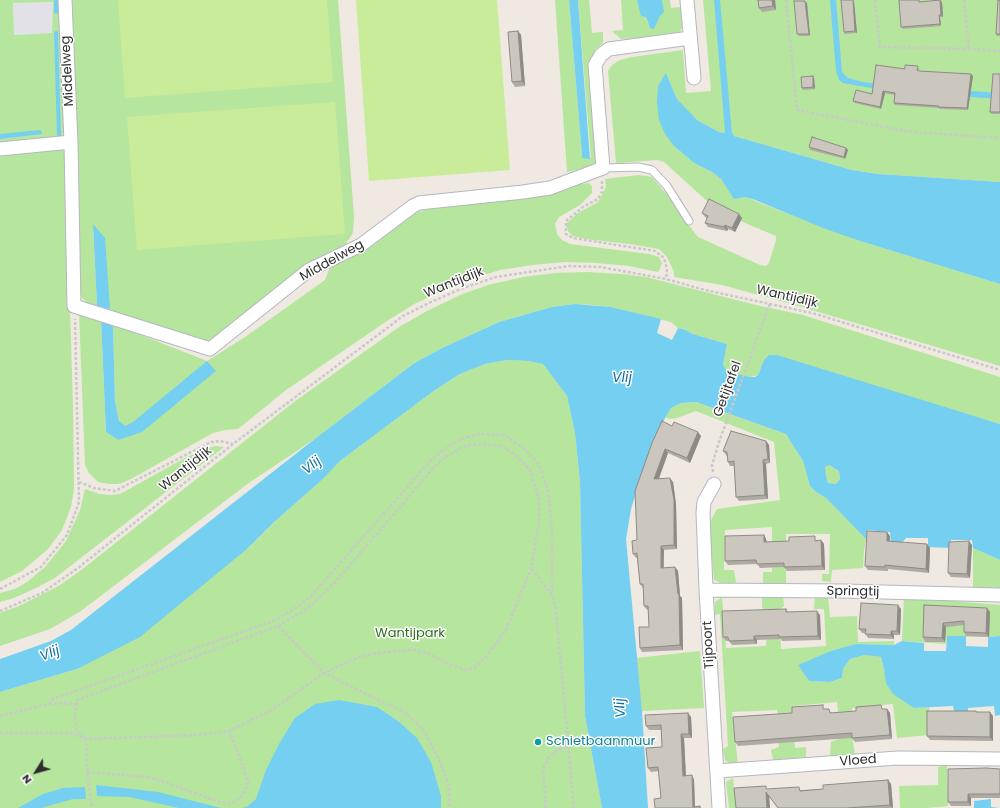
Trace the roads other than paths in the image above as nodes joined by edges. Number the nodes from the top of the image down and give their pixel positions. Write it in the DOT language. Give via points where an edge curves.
graph roads {
  1 [pos="65,0"];
  2 [pos="687,0"];
  3 [pos="690,38"];
  4 [pos="694,78"];
  5 [pos="71,142"];
  6 [pos="0,149"];
  7 [pos="603,168"];
  8 [pos="689,221"];
  9 [pos="714,484"];
  10 [pos="706,590"];
  11 [pos="1000,595"];
  12 [pos="1000,758"];
  13 [pos="717,771"];
  14 [pos="719,808"];
  1 -- 5 [label="street, Middelweg"];
  2 -- 3 [label="street"];
  3 -- 4 [label="street"];
  3 -- 7 [label="street" via="609,49 601,55 595,65"];
  5 -- 6 [label="street"];
  5 -- 7 [label="street, Middelweg" via="74,306 210,349 309,270 361,245 419,203 550,188"];
  7 -- 8 [label="lane" via="638,167 652,170 667,186"];
  9 -- 10 [label="street, Tijpoort" via="704,502 703,512"];
  10 -- 11 [label="street, Springtij"];
  10 -- 13 [label="street, Tijpoort"];
  12 -- 13 [label="street, Vloed" via="898,758"];
  13 -- 14 [label="street, Tijpoort"];
}
